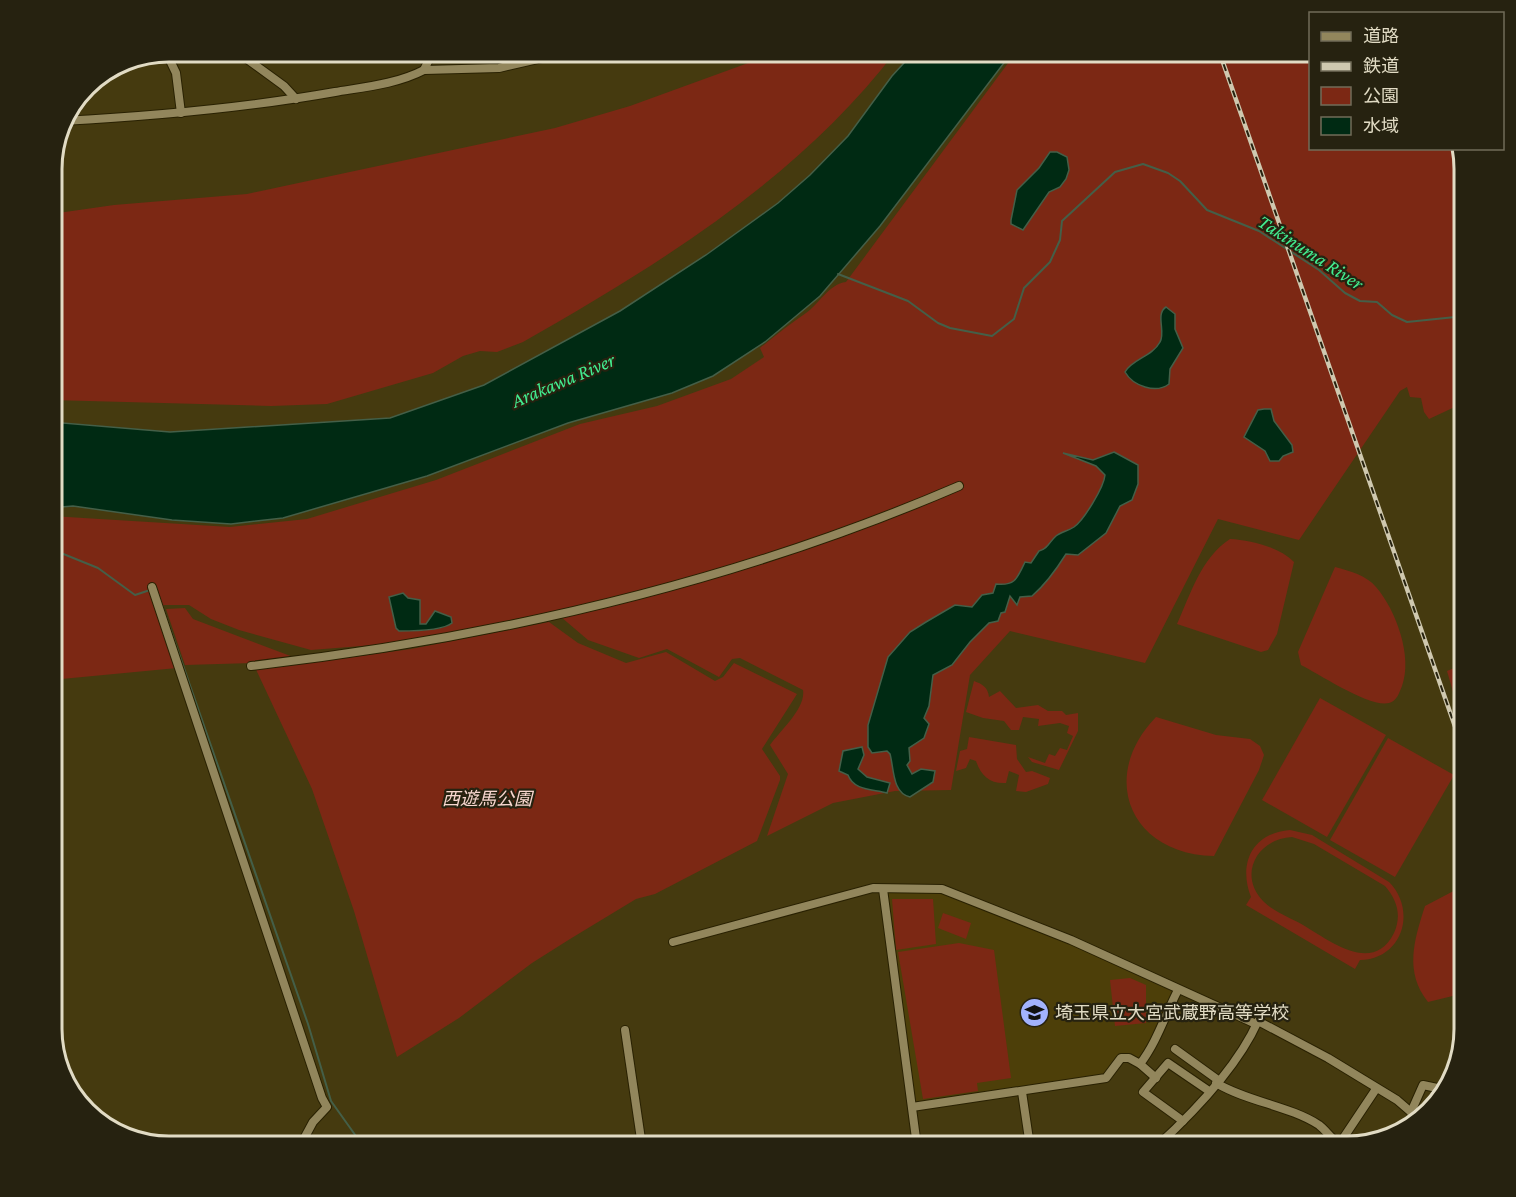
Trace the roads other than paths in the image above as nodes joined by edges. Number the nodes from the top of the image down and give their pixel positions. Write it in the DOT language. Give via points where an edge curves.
graph roads {
  1 [pos="171,62"];
  2 [pos="252,62"];
  3 [pos="428,62"];
  4 [pos="525,62"];
  5 [pos="424,70"];
  6 [pos="296,99"];
  7 [pos="181,113"];
  8 [pos="73,121"];
  9 [pos="959,486"];
  10 [pos="152,587"];
  11 [pos="251,666"];
  12 [pos="883,889"];
  13 [pos="673,942"];
  14 [pos="1178,990"];
  15 [pos="1257,1024"];
  16 [pos="625,1030"];
  17 [pos="1175,1049"];
  18 [pos="1140,1064"];
  19 [pos="1156,1078"];
  20 [pos="1217,1081"];
  21 [pos="1436,1088"];
  22 [pos="1376,1089"];
  23 [pos="1209,1091"];
  24 [pos="1022,1092"];
  25 [pos="912,1107"];
  26 [pos="1411,1112"];
  27 [pos="1183,1122"];
  28 [pos="305,1136"];
  29 [pos="641,1136"];
  30 [pos="916,1136"];
  31 [pos="1029,1136"];
  32 [pos="1168,1136"];
  33 [pos="1327,1136"];
  34 [pos="1346,1136"];
  1 -- 7 [label="street"];
  2 -- 6 [label="street"];
  3 -- 5 [label="street"];
  4 -- 5 [label="street" via="499,68"];
  5 -- 6 [label="street" via="375,85"];
  6 -- 7 [label="street"];
  7 -- 8 [label="street"];
  9 -- 11 [label="street" via="748,566 621,600 468,634"];
  10 -- 28 [label="street" via="327,1107"];
  12 -- 13 [label="street" via="863,890"];
  12 -- 14 [label="street" via="942,889 1071,940"];
  12 -- 25 [label="street"];
  14 -- 15 [label="street"];
  14 -- 18 [label="street" via="1154,1045"];
  15 -- 20 [label="street"];
  15 -- 22 [label="street" via="1258,1021 1319,1053"];
  16 -- 29 [label="street"];
  17 -- 20 [label="street"];
  18 -- 19 [label="street"];
  18 -- 24 [label="street" via="1120,1058 1106,1078"];
  19 -- 23 [label="street" via="1168,1063"];
  19 -- 27 [label="street" via="1143,1092"];
  20 -- 23 [label="street"];
  20 -- 33 [label="street" via="1246,1099 1286,1110 1320,1126"];
  21 -- 26 [label="street" via="1423,1085"];
  22 -- 26 [label="street"];
  22 -- 34 [label="street"];
  23 -- 27 [label="street"];
  24 -- 25 [label="street"];
  24 -- 31 [label="street"];
  25 -- 30 [label="street"];
  27 -- 32 [label="street"];
}
